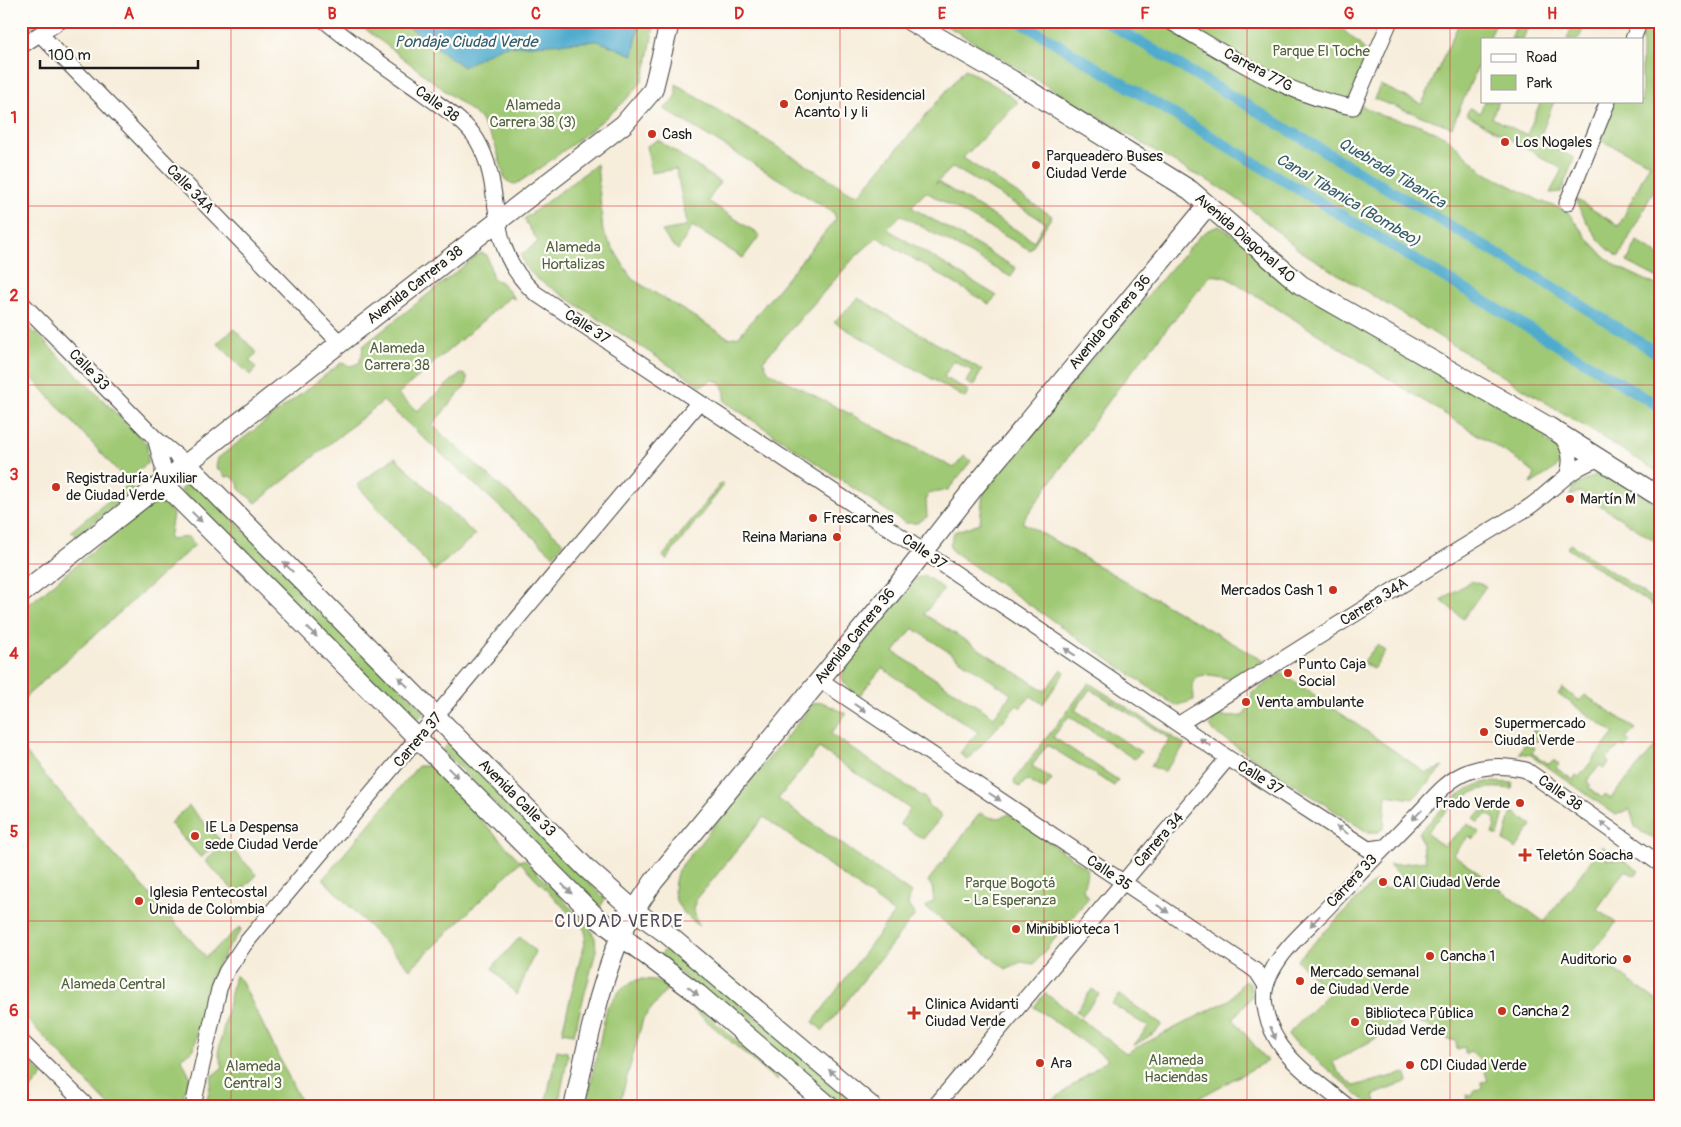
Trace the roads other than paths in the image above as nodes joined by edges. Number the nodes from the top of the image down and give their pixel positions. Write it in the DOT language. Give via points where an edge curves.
graph roads {
  1 [pos="60,21"];
  2 [pos="325,21"];
  3 [pos="670,21"];
  4 [pos="910,21"];
  5 [pos="1169,21"];
  6 [pos="1390,21"];
  7 [pos="1640,21"];
  8 [pos="40,34"];
  9 [pos="1633,38"];
  10 [pos="21,46"];
  11 [pos="1608,102"];
  12 [pos="1567,203"];
  13 [pos="1208,205"];
  14 [pos="497,221"];
  15 [pos="21,302"];
  16 [pos="340,343"];
  17 [pos="699,402"];
  18 [pos="1556,431"];
  19 [pos="155,438"];
  20 [pos="1601,459"];
  21 [pos="187,464"];
  22 [pos="1567,476"];
  23 [pos="163,483"];
  24 [pos="1660,497"];
  25 [pos="923,552"];
  26 [pos="21,594"];
  27 [pos="820,680"];
  28 [pos="437,716"];
  29 [pos="1179,724"];
  30 [pos="419,738"];
  31 [pos="1228,758"];
  32 [pos="1448,783"];
  33 [pos="1384,847"];
  34 [pos="1660,864"];
  35 [pos="1122,883"];
  36 [pos="635,911"];
  37 [pos="621,935"];
  38 [pos="1266,986"];
  39 [pos="21,1041"];
  40 [pos="86,1106"];
  41 [pos="193,1106"];
  42 [pos="574,1106"];
  43 [pos="829,1106"];
  44 [pos="871,1106"];
  45 [pos="935,1106"];
  46 [pos="1347,1106"];
  1 -- 8 [label="street"];
  2 -- 14 [label="street, Calle 38" via="471,131 485,158"];
  3 -- 14 [label="main road, Avenida Carrera 38" via="658,79 643,104 624,124"];
  4 -- 13 [label="main road, Avenida Diagonal 40" via="1019,84 1190,190"];
  5 -- 6 [label="street, Carrera 77G" via="1288,87 1318,99 1353,107"];
  7 -- 9 [label="street"];
  8 -- 10 [label="street"];
  8 -- 16 [label="street, Calle 34A"];
  11 -- 12 [label="street"];
  13 -- 18 [label="main road, Avenida Diagonal 40" via="1301,285"];
  13 -- 25 [label="main road, Avenida Carrera 36"];
  14 -- 16 [label="main road, Avenida Carrera 38"];
  14 -- 17 [label="street, Calle 37" via="508,260 519,278 535,293"];
  15 -- 19 [label="street, Calle 33"];
  16 -- 21 [label="main road, Avenida Carrera 38"];
  17 -- 25 [label="street, Calle 37"];
  17 -- 28 [label="street, Carrera 37"];
  18 -- 20 [label="main road, Avenida Diagonal 40"];
  18 -- 22 [label="street" via="1568,448 1570,469"];
  19 -- 21 [label="street, Calle 33"];
  19 -- 23 [label="street, Calle 33" via="163,467"];
  20 -- 22 [label="street, Carrera 34A"];
  20 -- 24 [label="main road, Avenida Diagonal 40"];
  21 -- 23 [label="main road, Avenida Carrera 38"];
  28 -- 21 [label="main road, Avenida Calle 33, one-way"];
  22 -- 29 [label="street, Carrera 34A" via="1533,504"];
  23 -- 26 [label="main road, Avenida Carrera 38"];
  23 -- 30 [label="main road, Avenida Calle 33, one-way"];
  25 -- 27 [label="main road, Avenida Carrera 36"];
  29 -- 25 [label="street, Calle 37, one-way"];
  27 -- 35 [label="street, Calle 35, one-way"];
  27 -- 36 [label="main road, Avenida Carrera 36" via="662,870"];
  28 -- 30 [label="street, Carrera 37"];
  28 -- 36 [label="main road, Avenida Calle 33" via="586,868"];
  31 -- 29 [label="street, Calle 37, one-way"];
  30 -- 37 [label="main road, Avenida Calle 33, one-way" via="577,899"];
  30 -- 41 [label="street, Carrera 37" via="226,972 215,1001"];
  33 -- 31 [label="street, Calle 37, one-way" via="1368,848"];
  31 -- 35 [label="street, Carrera 34"];
  32 -- 33 [label="street, Carrera 33, one-way"];
  34 -- 32 [label="street, Calle 38, one-way" via="1526,770 1505,766 1483,767"];
  33 -- 38 [label="street, Carrera 33, one-way" via="1282,957"];
  35 -- 38 [label="street, Calle 35, one-way" via="1249,966"];
  35 -- 45 [label="street, Carrera 34"];
  36 -- 37 [label="main road, Avenida Carrera 36"];
  44 -- 36 [label="main road, Avenida Calle 33, one-way" via="667,934"];
  37 -- 42 [label="main road, Avenida Carrera 36" via="594,1013"];
  37 -- 43 [label="main road, Avenida Calle 33, one-way" via="698,994"];
  38 -- 46 [label="street, one-way" via="1268,1020 1280,1047"];
  39 -- 40 [label="street"];
}
